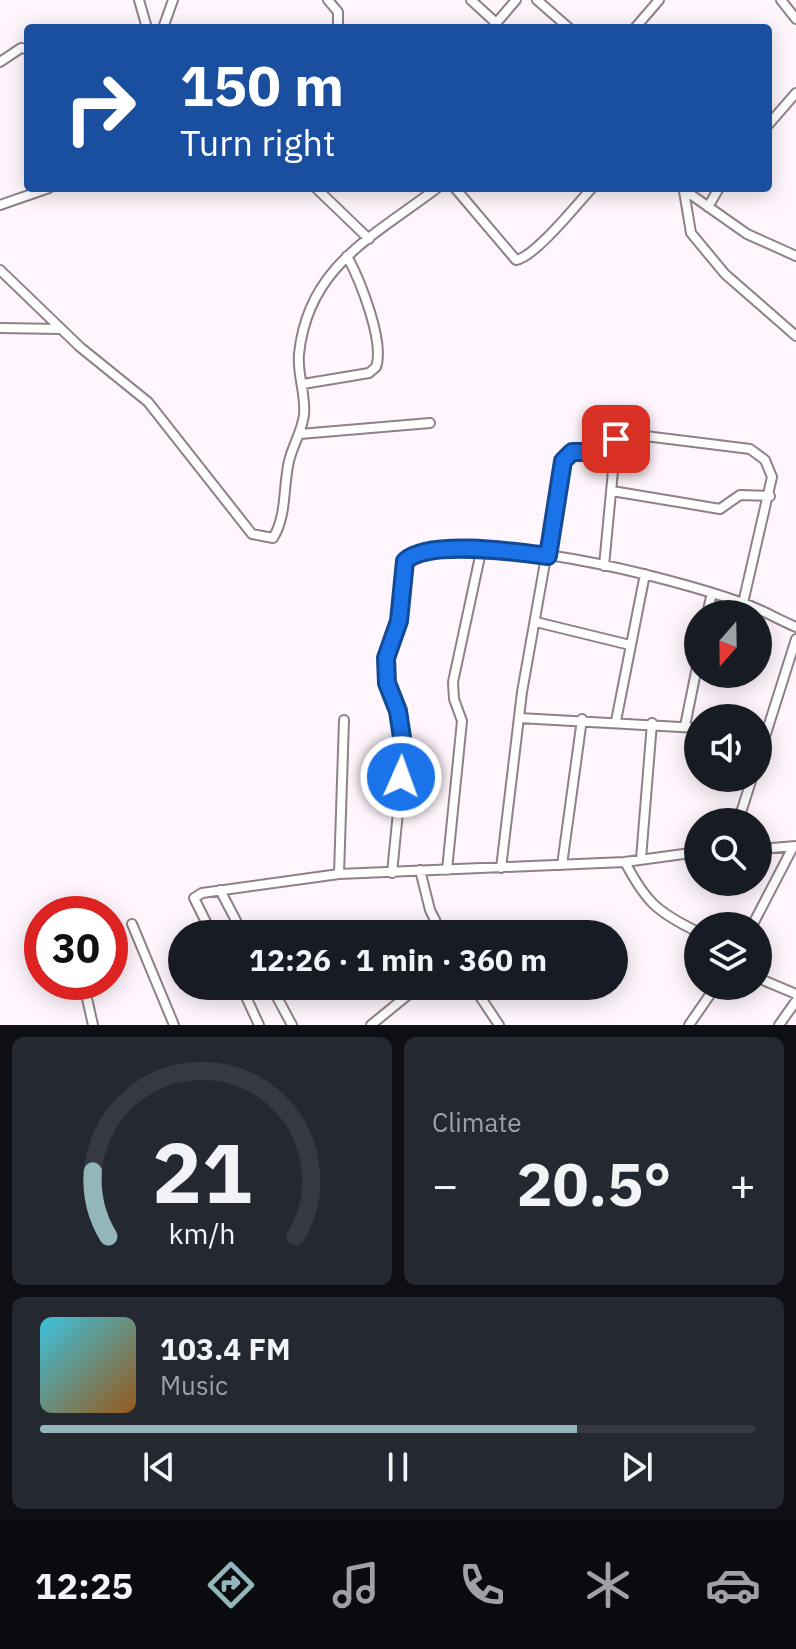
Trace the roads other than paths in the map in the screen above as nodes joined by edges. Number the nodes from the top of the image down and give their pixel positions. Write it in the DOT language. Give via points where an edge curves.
graph roads {
  1 [pos="139,0"];
  2 [pos="173,0"];
  3 [pos="328,0"];
  4 [pos="471,0"];
  5 [pos="516,0"];
  6 [pos="537,0"];
  7 [pos="659,0"];
  8 [pos="781,0"];
  9 [pos="796,19"];
  10 [pos="146,24"];
  11 [pos="164,24"];
  12 [pos="338,24"];
  13 [pos="492,24"];
  14 [pos="494,24"];
  15 [pos="564,24"];
  16 [pos="638,24"];
  17 [pos="24,48"];
  18 [pos="0,62"];
  19 [pos="796,93"];
  20 [pos="772,120"];
  21 [pos="37,192"];
  22 [pos="320,192"];
  23 [pos="432,192"];
  24 [pos="458,192"];
  25 [pos="588,192"];
  26 [pos="683,192"];
  27 [pos="686,192"];
  28 [pos="717,192"];
  29 [pos="0,205"];
  30 [pos="708,207"];
  31 [pos="369,239"];
  32 [pos="347,256"];
  33 [pos="796,256"];
  34 [pos="0,270"];
  35 [pos="0,328"];
  36 [pos="60,329"];
  37 [pos="796,336"];
  38 [pos="303,384"];
  39 [pos="430,423"];
  40 [pos="300,434"];
  41 [pos="615,452"];
  42 [pos="612,491"];
  43 [pos="770,496"];
  44 [pos="482,547"];
  45 [pos="548,556"];
  46 [pos="604,566"];
  47 [pos="645,574"];
  48 [pos="712,593"];
  49 [pos="710,600"];
  50 [pos="734,600"];
  51 [pos="744,600"];
  52 [pos="772,616"];
  53 [pos="536,622"];
  54 [pos="796,627"];
  55 [pos="796,639"];
  56 [pos="630,645"];
  57 [pos="772,707"];
  58 [pos="519,718"];
  59 [pos="582,719"];
  60 [pos="344,720"];
  61 [pos="616,721"];
  62 [pos="652,723"];
  63 [pos="684,726"];
  64 [pos="794,846"];
  65 [pos="772,848"];
  66 [pos="684,854"];
  67 [pos="641,859"];
  68 [pos="625,862"];
  69 [pos="562,865"];
  70 [pos="501,868"];
  71 [pos="420,870"];
  72 [pos="447,870"];
  73 [pos="392,873"];
  74 [pos="339,874"];
  75 [pos="220,890"];
  76 [pos="759,912"];
  77 [pos="205,920"];
  78 [pos="236,920"];
  79 [pos="435,920"];
  80 [pos="132,924"];
  81 [pos="684,925"];
  82 [pos="772,984"];
  83 [pos="796,994"];
  84 [pos="87,1000"];
  85 [pos="247,1000"];
  86 [pos="279,1000"];
  87 [pos="402,1000"];
  88 [pos="482,1000"];
  89 [pos="707,1000"];
  90 [pos="796,1001"];
  91 [pos="692,1024"];
  92 [pos="93,1025"];
  93 [pos="174,1025"];
  94 [pos="259,1025"];
  95 [pos="292,1025"];
  96 [pos="371,1025"];
  97 [pos="499,1025"];
  98 [pos="779,1025"];
  1 -- 10 [label="street"];
  2 -- 11 [label="street"];
  3 -- 12 [label="street" via="338,12"];
  4 -- 13 [label="street"];
  5 -- 14 [label="street"];
  6 -- 15 [label="street"];
  7 -- 16 [label="street"];
  8 -- 9 [label="street"];
  17 -- 18 [label="street"];
  19 -- 20 [label="street"];
  21 -- 29 [label="street"];
  22 -- 31 [label="street"];
  23 -- 31 [label="street"];
  24 -- 25 [label="street" via="516,260"];
  26 -- 37 [label="street" via="691,233 725,274"];
  27 -- 30 [label="street"];
  28 -- 30 [label="street"];
  30 -- 33 [label="street" via="747,234"];
  31 -- 32 [label="street"];
  32 -- 38 [label="street" via="323,281 307,313 298,359"];
  32 -- 38 [label="street" via="363,289 379,351 376,367 369,373"];
  34 -- 36 [label="street"];
  35 -- 36 [label="street"];
  36 -- 40 [label="street" via="154,408 252,534 273,538 277,531"];
  38 -- 40 [label="street"];
  39 -- 40 [label="street"];
  41 -- 42 [label="street"];
  41 -- 43 [label="street" via="616,439 627,433 750,449 771,469"];
  41 -- 45 [label="street" via="572,452 563,461"];
  42 -- 43 [label="street" via="720,509 740,495"];
  42 -- 46 [label="street"];
  43 -- 51 [label="street"];
  44 -- 45 [label="street"];
  44 -- 72 [label="street" via="453,682 462,721"];
  44 -- 73 [label="street" via="416,554 405,561 399,621 386,658 404,751"];
  45 -- 46 [label="street"];
  45 -- 53 [label="street"];
  46 -- 47 [label="street"];
  47 -- 48 [label="street"];
  47 -- 56 [label="street"];
  48 -- 49 [label="street"];
  48 -- 50 [label="street"];
  52 -- 54 [label="street"];
  53 -- 56 [label="street"];
  53 -- 58 [label="street"];
  55 -- 57 [label="street"];
  56 -- 61 [label="street"];
  58 -- 59 [label="street"];
  58 -- 70 [label="street"];
  59 -- 61 [label="street"];
  59 -- 69 [label="street"];
  60 -- 74 [label="street"];
  61 -- 62 [label="street"];
  62 -- 63 [label="street"];
  62 -- 67 [label="street"];
  64 -- 65 [label="street"];
  64 -- 76 [label="street"];
  66 -- 67 [label="street"];
  67 -- 68 [label="street"];
  68 -- 69 [label="street"];
  68 -- 81 [label="street" via="658,912"];
  69 -- 70 [label="street"];
  70 -- 72 [label="street"];
  71 -- 72 [label="street"];
  71 -- 73 [label="street"];
  71 -- 79 [label="street"];
  73 -- 74 [label="street"];
  74 -- 75 [label="street"];
  75 -- 77 [label="street" via="194,898"];
  75 -- 78 [label="street"];
  80 -- 93 [label="street"];
  82 -- 83 [label="street"];
  84 -- 92 [label="street"];
  85 -- 94 [label="street"];
  86 -- 95 [label="street"];
  87 -- 96 [label="street"];
  88 -- 97 [label="street"];
  89 -- 91 [label="street"];
  90 -- 98 [label="street"];
}
